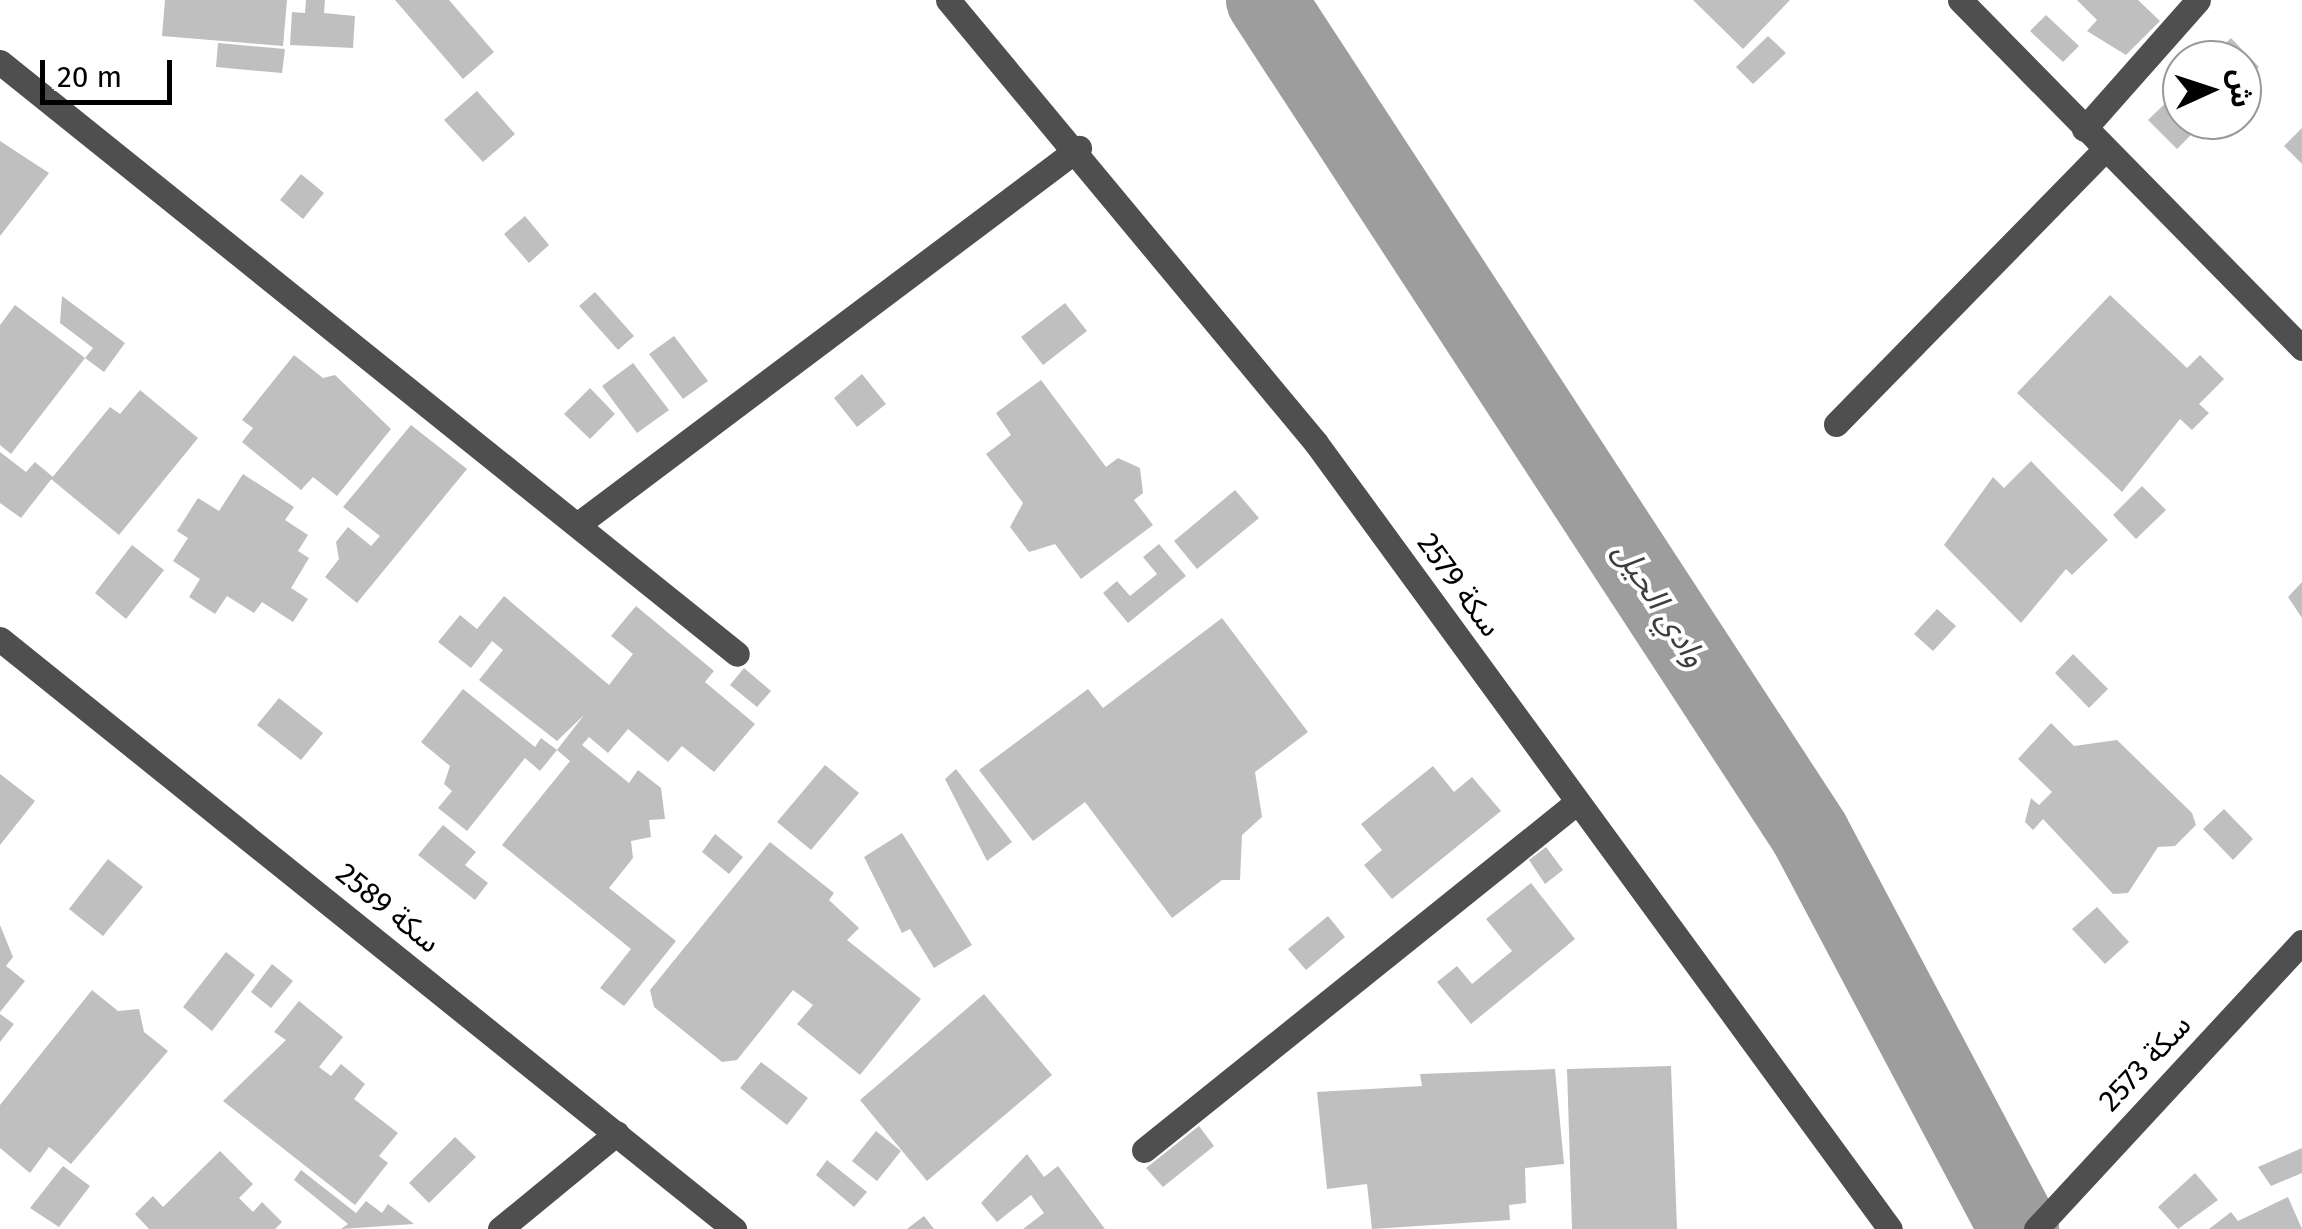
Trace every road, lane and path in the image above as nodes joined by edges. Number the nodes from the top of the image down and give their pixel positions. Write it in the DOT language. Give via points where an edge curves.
graph roads {
  1 [pos="948,0"];
  2 [pos="1960,0"];
  3 [pos="2198,0"];
  4 [pos="0,62"];
  5 [pos="2084,130"];
  6 [pos="1079,148"];
  7 [pos="2104,150"];
  8 [pos="2302,348"];
  9 [pos="1836,424"];
  10 [pos="581,522"];
  11 [pos="0,639"];
  12 [pos="737,654"];
  13 [pos="1576,804"];
  14 [pos="2300,949"];
  15 [pos="616,1133"];
  16 [pos="1144,1150"];
  17 [pos="500,1229"];
  18 [pos="734,1229"];
  19 [pos="1890,1229"];
  20 [pos="2036,1229"];
  1 -- 6 [label="street, سكة 2579"];
  2 -- 5 [label="street"];
  3 -- 5 [label="street"];
  4 -- 10 [label="street"];
  5 -- 7 [label="street"];
  6 -- 10 [label="street"];
  6 -- 13 [label="street, سكة 2579" via="1316,443"];
  7 -- 8 [label="street"];
  7 -- 9 [label="street"];
  10 -- 12 [label="street"];
  11 -- 15 [label="street, سكة 2589"];
  13 -- 16 [label="street"];
  13 -- 19 [label="street, سكة 2579"];
  14 -- 20 [label="street, سكة 2573"];
  15 -- 17 [label="street"];
  15 -- 18 [label="street, سكة 2589"];
}
